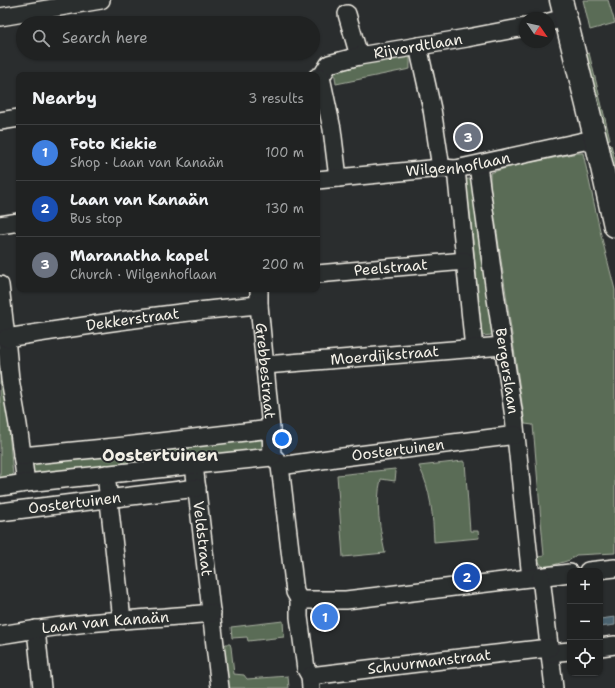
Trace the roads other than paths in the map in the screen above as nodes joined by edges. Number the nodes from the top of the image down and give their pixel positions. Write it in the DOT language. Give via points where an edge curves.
graph roads {
  1 [pos="100,0"];
  2 [pos="559,13"];
  3 [pos="347,14"];
  4 [pos="0,17"];
  5 [pos="519,28"];
  6 [pos="418,46"];
  7 [pos="359,56"];
  8 [pos="320,76"];
  9 [pos="320,81"];
  10 [pos="16,118"];
  11 [pos="0,121"];
  12 [pos="597,145"];
  13 [pos="478,165"];
  14 [pos="448,169"];
  15 [pos="338,178"];
  16 [pos="320,180"];
  17 [pos="16,222"];
  18 [pos="0,225"];
  19 [pos="615,226"];
  20 [pos="465,261"];
  21 [pos="320,274"];
  22 [pos="0,285"];
  23 [pos="259,297"];
  24 [pos="6,338"];
  25 [pos="504,346"];
  26 [pos="474,348"];
  27 [pos="265,365"];
  28 [pos="271,429"];
  29 [pos="516,435"];
  30 [pos="22,456"];
  31 [pos="276,462"];
  32 [pos="194,464"];
  33 [pos="106,474"];
  34 [pos="26,483"];
  35 [pos="0,487"];
  36 [pos="197,488"];
  37 [pos="109,499"];
  38 [pos="0,512"];
  39 [pos="615,568"];
  40 [pos="603,569"];
  41 [pos="567,573"];
  42 [pos="536,578"];
  43 [pos="297,596"];
  44 [pos="212,613"];
  45 [pos="122,620"];
  46 [pos="36,629"];
  47 [pos="0,635"];
  48 [pos="615,645"];
  49 [pos="603,647"];
  50 [pos="567,650"];
  51 [pos="549,651"];
  52 [pos="310,682"];
  53 [pos="42,688"];
  54 [pos="220,688"];
  55 [pos="554,688"];
  1 -- 4 [label="street"];
  2 -- 12 [label="main road"];
  3 -- 7 [label="street"];
  5 -- 6 [label="street, Rijvordtlaan"];
  6 -- 7 [label="street, Rijvordtlaan"];
  6 -- 14 [label="street, Bergerslaan"];
  7 -- 8 [label="street, Rijvordtlaan" via="329,64"];
  9 -- 15 [label="street" via="332,129"];
  10 -- 11 [label="street"];
  12 -- 13 [label="street, Wilgenhoflaan" via="584,142"];
  12 -- 19 [label="main road"];
  13 -- 14 [label="street, Wilgenhoflaan"];
  13 -- 25 [label="street, Bergerslaan"];
  14 -- 15 [label="street, Wilgenhoflaan"];
  14 -- 20 [label="street, Bergerslaan"];
  15 -- 16 [label="street, Wilgenhoflaan"];
  17 -- 18 [label="street"];
  20 -- 21 [label="street, Peelstraat"];
  20 -- 26 [label="street, Bergerslaan"];
  22 -- 24 [label="street"];
  23 -- 24 [label="street, Dekkerstraat" via="217,309"];
  23 -- 27 [label="street, Grebbestraat"];
  24 -- 30 [label="street"];
  25 -- 26 [label="street, Moerdijkstraat"];
  25 -- 29 [label="street, Bergerslaan"];
  26 -- 27 [label="street, Moerdijkstraat"];
  27 -- 28 [label="street, Grebbestraat"];
  28 -- 30 [label="street"];
  28 -- 31 [label="street, Grebbestraat"];
  29 -- 31 [label="street, Oostertuinen" via="335,458"];
  29 -- 42 [label="street, Bergerslaan"];
  30 -- 34 [label="street"];
  31 -- 32 [label="street, Oostertuinen"];
  31 -- 43 [label="street, Grebbestraat"];
  32 -- 33 [label="street, Oostertuinen"];
  32 -- 36 [label="street, Veldstraat"];
  33 -- 34 [label="street, Oostertuinen"];
  33 -- 37 [label="street"];
  34 -- 35 [label="street, Oostertuinen"];
  36 -- 37 [label="street, Oostertuinen"];
  36 -- 44 [label="street, Veldstraat"];
  37 -- 38 [label="street, Oostertuinen"];
  37 -- 45 [label="street"];
  39 -- 40 [label="street"];
  41 -- 42 [label="street"];
  42 -- 43 [label="street" via="346,600 303,600"];
  42 -- 51 [label="street, Bergerslaan"];
  43 -- 52 [label="street, Grebbestraat" via="306,669"];
  44 -- 45 [label="street, Laan van Kanaän"];
  44 -- 54 [label="street, Veldstraat"];
  45 -- 46 [label="street, Laan van Kanaän"];
  46 -- 47 [label="street, Laan van Kanaän"];
  46 -- 53 [label="street"];
  48 -- 49 [label="street"];
  50 -- 51 [label="street, Schuurmanstraat"];
  51 -- 52 [label="street, Schuurmanstraat" via="458,658"];
  51 -- 55 [label="street, Bergerslaan"];
}
